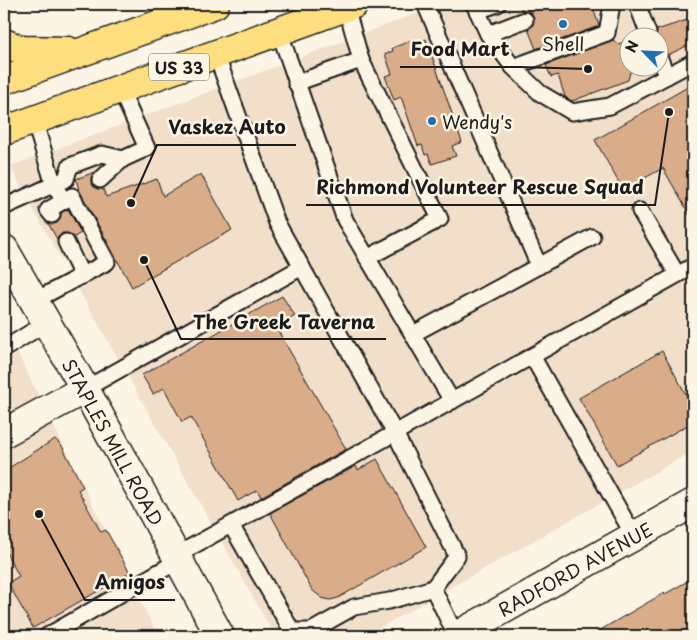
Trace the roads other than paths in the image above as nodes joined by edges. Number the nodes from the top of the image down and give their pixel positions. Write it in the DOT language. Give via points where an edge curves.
graph roads {
  1 [pos="215,4"];
  2 [pos="425,4"];
  3 [pos="498,4"];
  4 [pos="612,4"];
  5 [pos="637,4"];
  6 [pos="350,5"];
  7 [pos="476,7"];
  8 [pos="525,20"];
  9 [pos="646,28"];
  10 [pos="279,31"];
  11 [pos="488,34"];
  12 [pos="4,43"];
  13 [pos="85,51"];
  14 [pos="216,54"];
  15 [pos="360,60"];
  16 [pos="693,62"];
  17 [pos="513,67"];
  18 [pos="670,74"];
  19 [pos="662,78"];
  20 [pos="4,80"];
  21 [pos="296,83"];
  22 [pos="120,89"];
  23 [pos="34,120"];
  24 [pos="4,131"];
  25 [pos="123,159"];
  26 [pos="100,180"];
  27 [pos="66,183"];
  28 [pos="63,201"];
  29 [pos="4,207"];
  30 [pos="640,210"];
  31 [pos="52,215"];
  32 [pos="592,237"];
  33 [pos="66,242"];
  34 [pos="4,249"];
  35 [pos="368,258"];
  36 [pos="539,266"];
  37 [pos="693,266"];
  38 [pos="302,267"];
  39 [pos="678,274"];
  40 [pos="82,276"];
  41 [pos="40,312"];
  42 [pos="413,334"];
  43 [pos="4,349"];
  44 [pos="532,356"];
  45 [pos="84,389"];
  46 [pos="452,401"];
  47 [pos="4,433"];
  48 [pos="395,433"];
  49 [pos="693,503"];
  50 [pos="231,525"];
  51 [pos="634,536"];
  52 [pos="177,559"];
  53 [pos="433,588"];
  54 [pos="469,633"];
  55 [pos="287,634"];
  56 [pos="53,635"];
  57 [pos="220,636"];
  1 -- 13 [label="main road, US 33"];
  2 -- 36 [label="lane"];
  3 -- 7 [label="lane"];
  4 -- 17 [label="lane" via="607,34"];
  5 -- 9 [label="lane"];
  6 -- 10 [label="main road, US 33"];
  6 -- 15 [label="lane"];
  7 -- 11 [label="lane"];
  8 -- 11 [label="lane"];
  10 -- 14 [label="main road, US 33"];
  10 -- 21 [label="lane"];
  11 -- 17 [label="lane"];
  12 -- 13 [label="main road, US 33" via="22,50"];
  13 -- 20 [label="main road"];
  14 -- 22 [label="main road, US 33"];
  14 -- 38 [label="lane" via="277,223"];
  15 -- 21 [label="lane"];
  15 -- 35 [label="lane" via="440,219"];
  16 -- 18 [label="lane"];
  17 -- 19 [label="lane" via="540,93 572,112 610,106"];
  21 -- 35 [label="lane" via="345,220"];
  22 -- 23 [label="main road, US 33"];
  22 -- 25 [label="lane" via="147,148"];
  23 -- 24 [label="main road, US 33"];
  23 -- 27 [label="lane"];
  25 -- 26 [label="lane"];
  25 -- 27 [label="lane" via="102,154 70,166"];
  27 -- 28 [label="lane"];
  27 -- 29 [label="lane"];
  28 -- 31 [label="lane" via="48,210"];
  28 -- 40 [label="lane" via="72,196 107,262"];
  30 -- 39 [label="lane"];
  32 -- 36 [label="lane"];
  33 -- 40 [label="lane"];
  34 -- 41 [label="street, STAPLES MILL ROAD"];
  35 -- 42 [label="lane"];
  36 -- 42 [label="lane"];
  37 -- 39 [label="lane"];
  38 -- 45 [label="lane"];
  38 -- 48 [label="lane"];
  39 -- 44 [label="lane"];
  40 -- 41 [label="lane"];
  41 -- 43 [label="lane"];
  41 -- 45 [label="street, STAPLES MILL ROAD"];
  42 -- 46 [label="lane"];
  44 -- 46 [label="lane"];
  44 -- 51 [label="lane"];
  45 -- 47 [label="street"];
  45 -- 52 [label="street, STAPLES MILL ROAD"];
  46 -- 48 [label="lane"];
  48 -- 50 [label="lane"];
  48 -- 53 [label="lane" via="457,556"];
  49 -- 51 [label="street, RADFORD AVENUE"];
  50 -- 52 [label="lane"];
  50 -- 55 [label="lane"];
  51 -- 54 [label="street, RADFORD AVENUE"];
  52 -- 56 [label="lane"];
  52 -- 57 [label="street, STAPLES MILL ROAD"];
  53 -- 54 [label="lane"];
  53 -- 55 [label="lane" via="354,607 312,630"];
}
